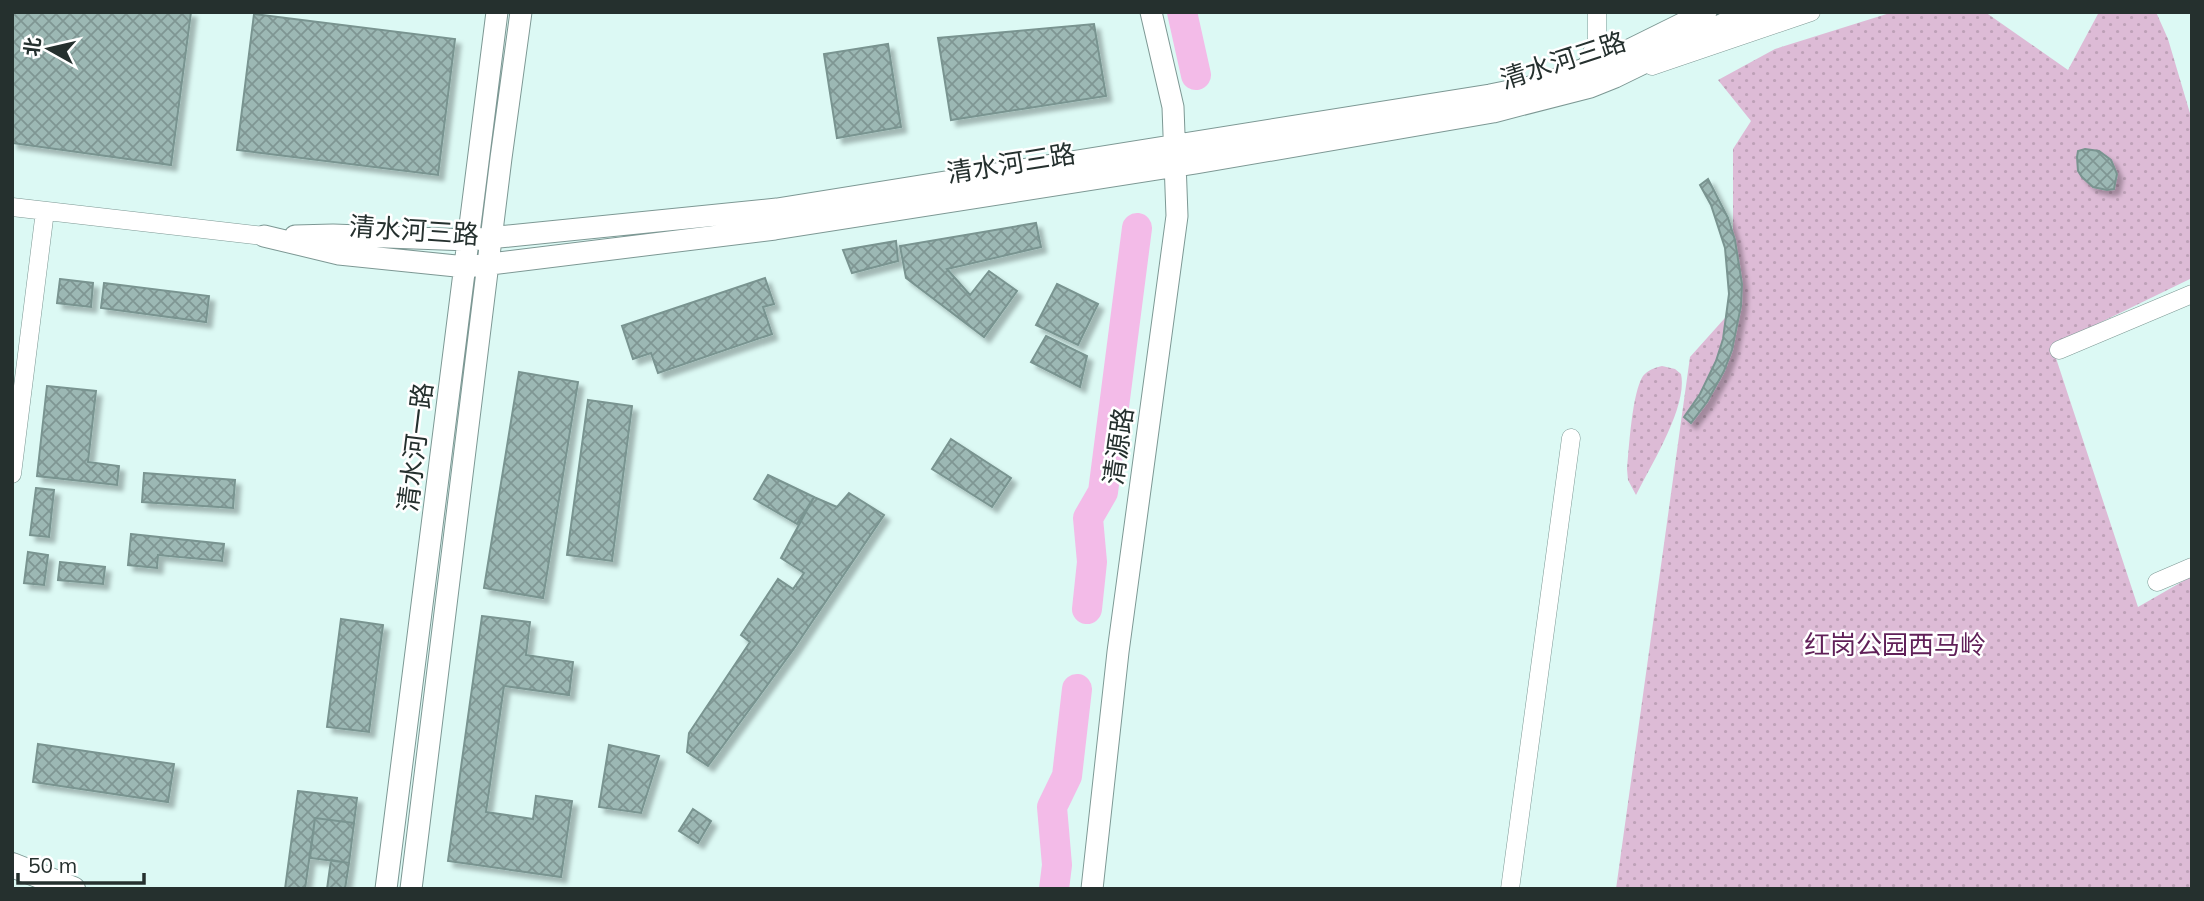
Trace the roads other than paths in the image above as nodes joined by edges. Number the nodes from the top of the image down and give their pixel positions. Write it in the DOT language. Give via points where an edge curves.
graph roads {
  1 [pos="497,12"];
  2 [pos="521,12"];
  3 [pos="1140,12"];
  4 [pos="1151,12"];
  5 [pos="1597,12"];
  6 [pos="1706,12"];
  7 [pos="1748,12"];
  8 [pos="1778,12"];
  9 [pos="1811,12"];
  10 [pos="1694,40"];
  11 [pos="1588,77"];
  12 [pos="1615,77"];
  13 [pos="1170,156"];
  14 [pos="12,207"];
  15 [pos="45,211"];
  16 [pos="264,236"];
  17 [pos="492,237"];
  18 [pos="469,240"];
  19 [pos="489,264"];
  20 [pos="466,267"];
  21 [pos="2192,294"];
  22 [pos="2059,350"];
  23 [pos="1571,438"];
  24 [pos="12,474"];
  25 [pos="2192,567"];
  26 [pos="2157,582"];
  27 [pos="12,865"];
  28 [pos="73,889"];
  29 [pos="386,889"];
  30 [pos="411,889"];
  31 [pos="1082,889"];
  32 [pos="1092,889"];
  33 [pos="1510,889"];
  1 -- 18 [label="street, 清水河一路"];
  2 -- 17 [label="street, 清水河一路"];
  3 -- 13 [label="street, 清源路"];
  4 -- 13 [label="street, 清源路" via="1173,107"];
  5 -- 11 [label="street" via="1597,40"];
  6 -- 11 [label="street, 清水河三路" via="1609,60"];
  7 -- 10 [label="street, 清水河三路"];
  8 -- 10 [label="street"];
  9 -- 12 [label="street"];
  10 -- 12 [label="street, 清水河三路"];
  11 -- 12 [label="street, 清水河三路"];
  11 -- 13 [label="street, 清水河三路" via="1493,112"];
  13 -- 17 [label="street, 清水河三路" via="777,209"];
  13 -- 19 [label="street, 清水河三路" via="775,229"];
  13 -- 31 [label="street, 清源路" via="1167,215 1108,651"];
  13 -- 32 [label="street, 清源路" via="1177,216 1118,652"];
  14 -- 15 [label="street, 清水河三路"];
  15 -- 16 [label="street, 清水河三路"];
  15 -- 24 [label="street"];
  16 -- 18 [label="street, 清水河三路"];
  16 -- 20 [label="street, 清水河三路" via="339,254"];
  17 -- 18 [label="street, 清水河三路"];
  17 -- 19 [label="street, 清水河一路"];
  18 -- 20 [label="street, 清水河一路"];
  19 -- 20 [label="street, 清水河三路"];
  19 -- 30 [label="street, 清水河一路"];
  20 -- 29 [label="street, 清水河一路"];
  21 -- 22 [label="street"];
  23 -- 33 [label="street"];
  25 -- 26 [label="street"];
  27 -- 28 [label="main road"];
}
